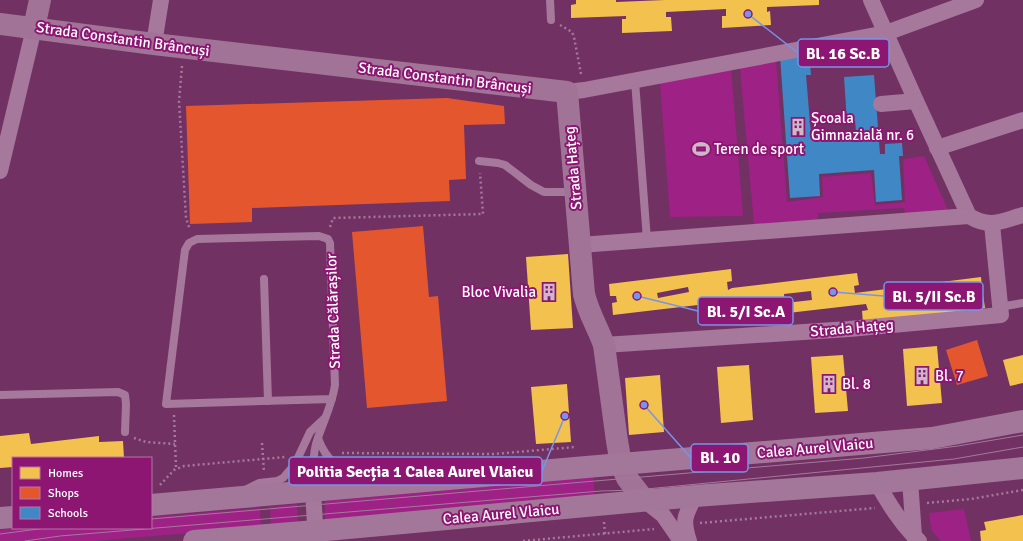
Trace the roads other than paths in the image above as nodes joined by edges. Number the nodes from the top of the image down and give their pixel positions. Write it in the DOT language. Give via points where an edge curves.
graph roads {
  1 [pos="40,0"];
  2 [pos="161,0"];
  3 [pos="550,0"];
  4 [pos="871,0"];
  5 [pos="976,0"];
  6 [pos="551,20"];
  7 [pos="0,24"];
  8 [pos="34,28"];
  9 [pos="886,33"];
  10 [pos="154,44"];
  11 [pos="635,81"];
  12 [pos="576,91"];
  13 [pos="916,101"];
  14 [pos="881,104"];
  15 [pos="1023,120"];
  16 [pos="937,148"];
  17 [pos="480,161"];
  18 [pos="0,171"];
  19 [pos="575,192"];
  20 [pos="1023,215"];
  21 [pos="969,216"];
  22 [pos="992,224"];
  23 [pos="647,240"];
  24 [pos="580,245"];
  25 [pos="264,279"];
  26 [pos="1023,303"];
  27 [pos="1001,314"];
  28 [pos="604,345"];
  29 [pos="0,395"];
  30 [pos="332,400"];
  31 [pos="268,401"];
  32 [pos="325,417"];
  33 [pos="1023,421"];
  34 [pos="125,432"];
  35 [pos="318,438"];
  36 [pos="621,464"];
  37 [pos="1023,468"];
  38 [pos="910,480"];
  39 [pos="876,483"];
  40 [pos="375,485"];
  41 [pos="313,491"];
  42 [pos="695,496"];
  43 [pos="238,497"];
  44 [pos="644,500"];
  45 [pos="152,505"];
  46 [pos="12,517"];
  47 [pos="0,518"];
  48 [pos="678,526"];
  49 [pos="316,536"];
  50 [pos="916,539"];
  51 [pos="194,541"];
  52 [pos="681,541"];
  53 [pos="689,541"];
  1 -- 8 [label="street"];
  2 -- 10 [label="street"];
  3 -- 6 [label="lane"];
  4 -- 9 [label="street"];
  5 -- 9 [label="street, Strada Constantin Brâncuși"];
  7 -- 8 [label="street, Strada Constantin Brâncuși"];
  8 -- 10 [label="street, Strada Constantin Brâncuși"];
  8 -- 18 [label="street"];
  9 -- 11 [label="street, Strada Constantin Brâncuși"];
  9 -- 13 [label="street"];
  10 -- 12 [label="street, Strada Constantin Brâncuși"];
  11 -- 12 [label="street, Strada Constantin Brâncuși"];
  11 -- 23 [label="lane"];
  12 -- 19 [label="street, Strada Hațeg"];
  13 -- 14 [label="street"];
  13 -- 16 [label="street"];
  15 -- 16 [label="street"];
  16 -- 21 [label="street"];
  17 -- 19 [label="lane" via="506,165 531,186 544,192"];
  19 -- 24 [label="street, Strada Hațeg"];
  20 -- 22 [label="street"];
  21 -- 22 [label="street"];
  21 -- 23 [label="street"];
  22 -- 27 [label="street"];
  23 -- 24 [label="street"];
  24 -- 28 [label="street, Strada Hațeg" via="587,304"];
  25 -- 31 [label="lane"];
  26 -- 27 [label="lane, Strada Hațeg" via="1005,306"];
  27 -- 28 [label="street, Strada Hațeg" via="849,329"];
  28 -- 36 [label="street, Strada Hațeg"];
  29 -- 34 [label="lane" via="118,392 125,395"];
  30 -- 31 [label="lane"];
  30 -- 31 [label="lane, Strada Călărașilor" via="335,385 331,248 328,239 319,236 194,240 185,250 166,404"];
  30 -- 32 [label="lane, Strada Călărașilor"];
  32 -- 35 [label="lane, Strada Călărașilor"];
  32 -- 43 [label="lane" via="310,432 295,464 283,478 251,486"];
  33 -- 36 [label="main road, Calea Aurel Vlaicu" via="932,438"];
  35 -- 40 [label="lane" via="325,453 335,464"];
  35 -- 41 [label="lane, Strada Călărașilor" via="313,461"];
  36 -- 40 [label="main road, Calea Aurel Vlaicu"];
  36 -- 44 [label="street, Strada Hațeg" via="627,478"];
  37 -- 38 [label="main road, Calea Aurel Vlaicu"];
  38 -- 39 [label="main road, Calea Aurel Vlaicu"];
  38 -- 50 [label="street"];
  39 -- 42 [label="main road, Calea Aurel Vlaicu"];
  39 -- 50 [label="street" via="890,507"];
  40 -- 41 [label="main road, Calea Aurel Vlaicu"];
  41 -- 43 [label="main road, Calea Aurel Vlaicu"];
  41 -- 49 [label="street, Strada Călărașilor"];
  42 -- 44 [label="main road, Calea Aurel Vlaicu"];
  42 -- 48 [label="street" via="685,518"];
  43 -- 45 [label="main road, Calea Aurel Vlaicu"];
  44 -- 48 [label="street"];
  44 -- 49 [label="main road, Calea Aurel Vlaicu"];
  46 -- 47 [label="main road"];
  48 -- 52 [label="street"];
  48 -- 53 [label="street"];
  49 -- 51 [label="main road, Calea Aurel Vlaicu"];
}
